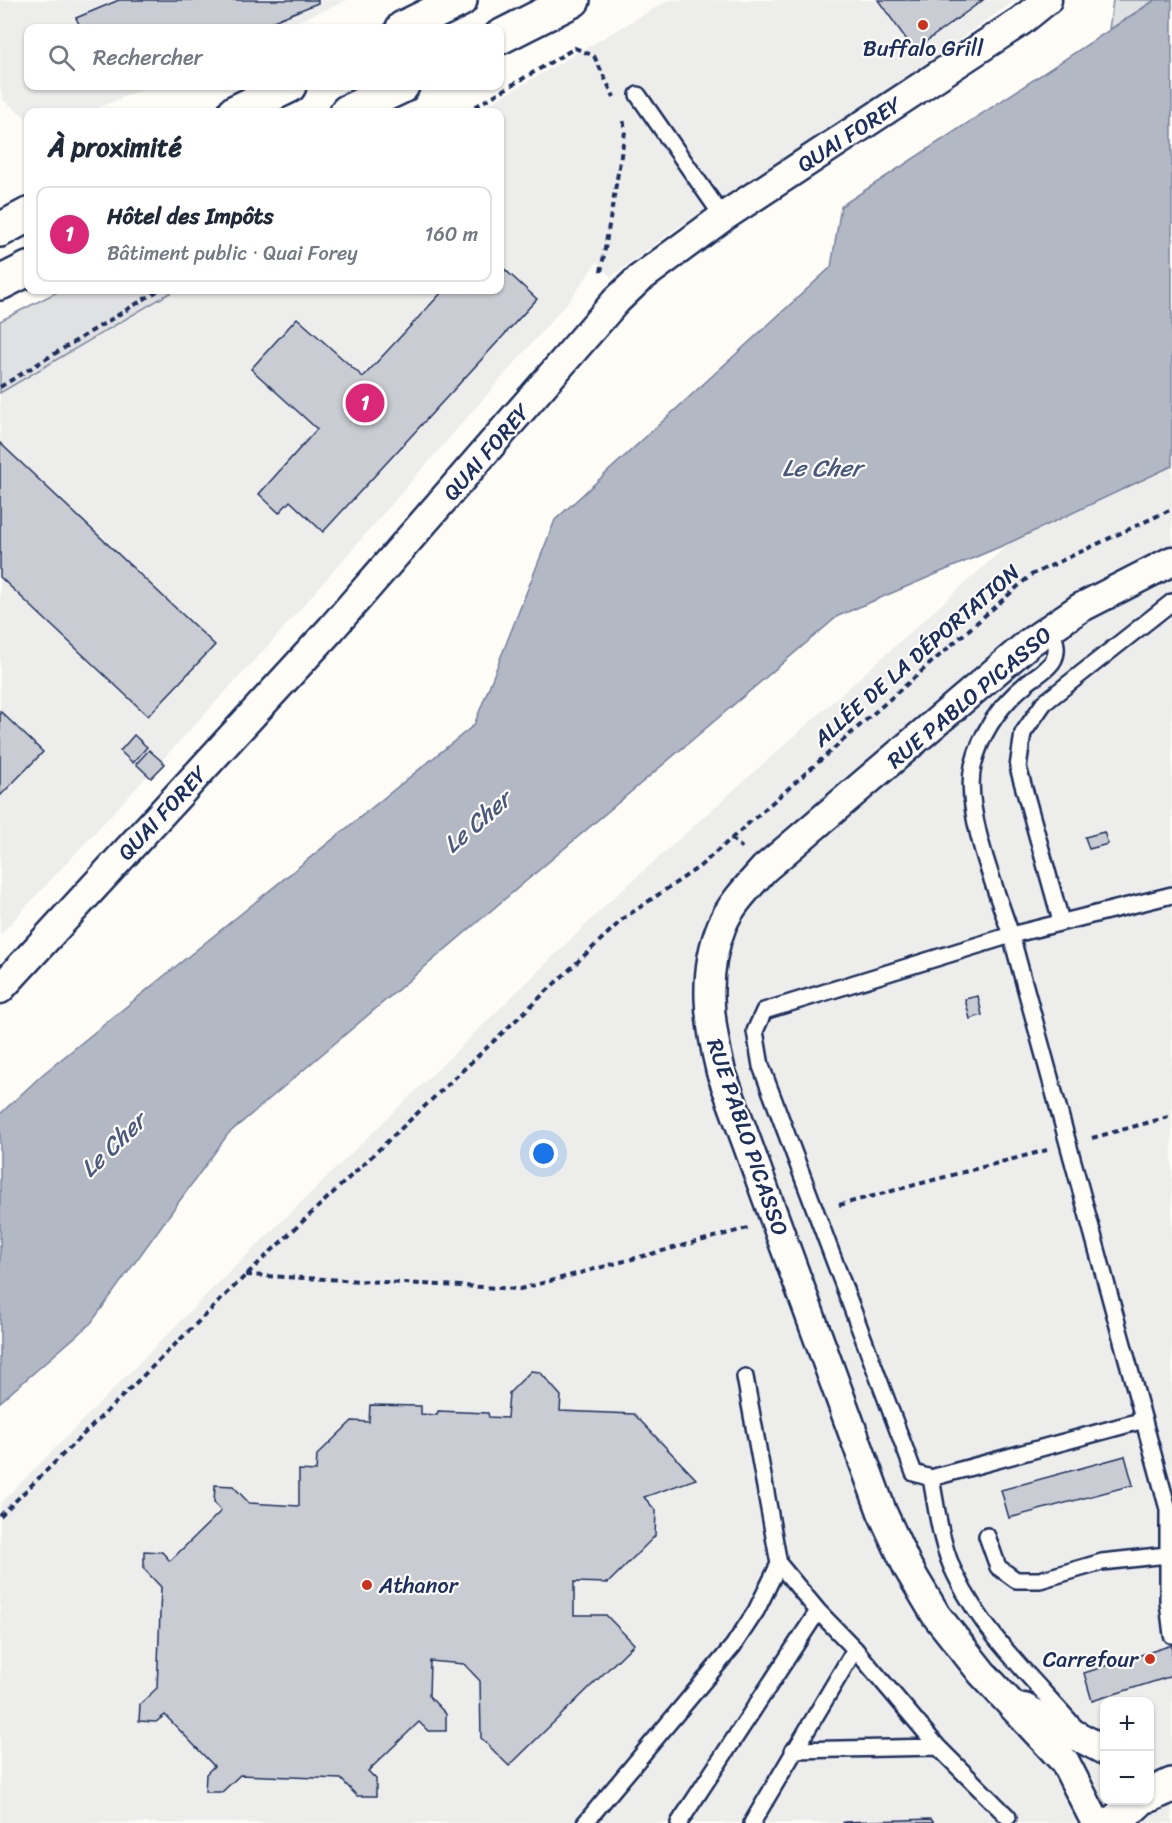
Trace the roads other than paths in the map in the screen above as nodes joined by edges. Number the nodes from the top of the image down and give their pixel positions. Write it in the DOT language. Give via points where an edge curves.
graph roads {
  1 [pos="460,0"];
  2 [pos="573,0"];
  3 [pos="1047,0"];
  4 [pos="411,24"];
  5 [pos="504,35"];
  6 [pos="281,90"];
  7 [pos="394,90"];
  8 [pos="638,95"];
  9 [pos="243,108"];
  10 [pos="356,108"];
  11 [pos="24,217"];
  12 [pos="723,217"];
  13 [pos="0,230"];
  14 [pos="24,271"];
  15 [pos="0,284"];
  16 [pos="1172,561"];
  17 [pos="1172,602"];
  18 [pos="1052,628"];
  19 [pos="1172,895"];
  20 [pos="1060,921"];
  21 [pos="1011,935"];
  22 [pos="0,989"];
  23 [pos="745,1377"];
  24 [pos="1144,1420"];
  25 [pos="931,1478"];
  26 [pos="1170,1512"];
  27 [pos="987,1536"];
  28 [pos="1167,1555"];
  29 [pos="779,1564"];
  30 [pos="818,1611"];
  31 [pos="1172,1635"];
  32 [pos="855,1649"];
  33 [pos="1005,1698"];
  34 [pos="1096,1745"];
  35 [pos="938,1748"];
  36 [pos="793,1750"];
  37 [pos="1134,1805"];
  38 [pos="1008,1817"];
  39 [pos="585,1823"];
  40 [pos="679,1823"];
  41 [pos="752,1823"];
  42 [pos="1096,1823"];
  43 [pos="1114,1823"];
  1 -- 4 [label="main road"];
  2 -- 5 [label="main road"];
  3 -- 12 [label="street, QUAI FOREY"];
  6 -- 9 [label="main road"];
  7 -- 10 [label="main road"];
  8 -- 12 [label="lane"];
  11 -- 13 [label="main road"];
  12 -- 22 [label="street, QUAI FOREY" via="639,279 616,301 331,629"];
  14 -- 15 [label="main road"];
  16 -- 18 [label="street, RUE PABLO PICASSO" via="1080,608"];
  17 -- 20 [label="lane" via="1044,703 1023,733 1018,767"];
  18 -- 21 [label="lane" via="1054,661 1010,697 993,718 973,768 981,841"];
  18 -- 33 [label="street, RUE PABLO PICASSO" via="1029,643 764,869 723,924 712,956 709,992 711,1031 721,1072 882,1512 908,1569 936,1615"];
  19 -- 20 [label="lane"];
  20 -- 21 [label="lane"];
  21 -- 24 [label="lane"];
  21 -- 25 [label="lane" via="764,1011 755,1031 761,1066 901,1443 914,1473"];
  23 -- 29 [label="lane"];
  24 -- 25 [label="lane"];
  24 -- 26 [label="lane"];
  25 -- 34 [label="lane" via="955,1575 978,1615"];
  26 -- 28 [label="lane"];
  27 -- 28 [label="lane" via="998,1567 1016,1580 1040,1580 1102,1562"];
  28 -- 31 [label="lane"];
  29 -- 30 [label="lane"];
  29 -- 39 [label="lane" via="733,1646"];
  30 -- 32 [label="lane"];
  30 -- 40 [label="lane"];
  32 -- 35 [label="lane"];
  32 -- 36 [label="lane"];
  33 -- 34 [label="street, RUE PABLO PICASSO"];
  33 -- 42 [label="street, RUE PABLO PICASSO" via="1065,1762"];
  35 -- 36 [label="lane"];
  35 -- 38 [label="lane"];
  36 -- 41 [label="lane"];
  37 -- 43 [label="main road"];
}
